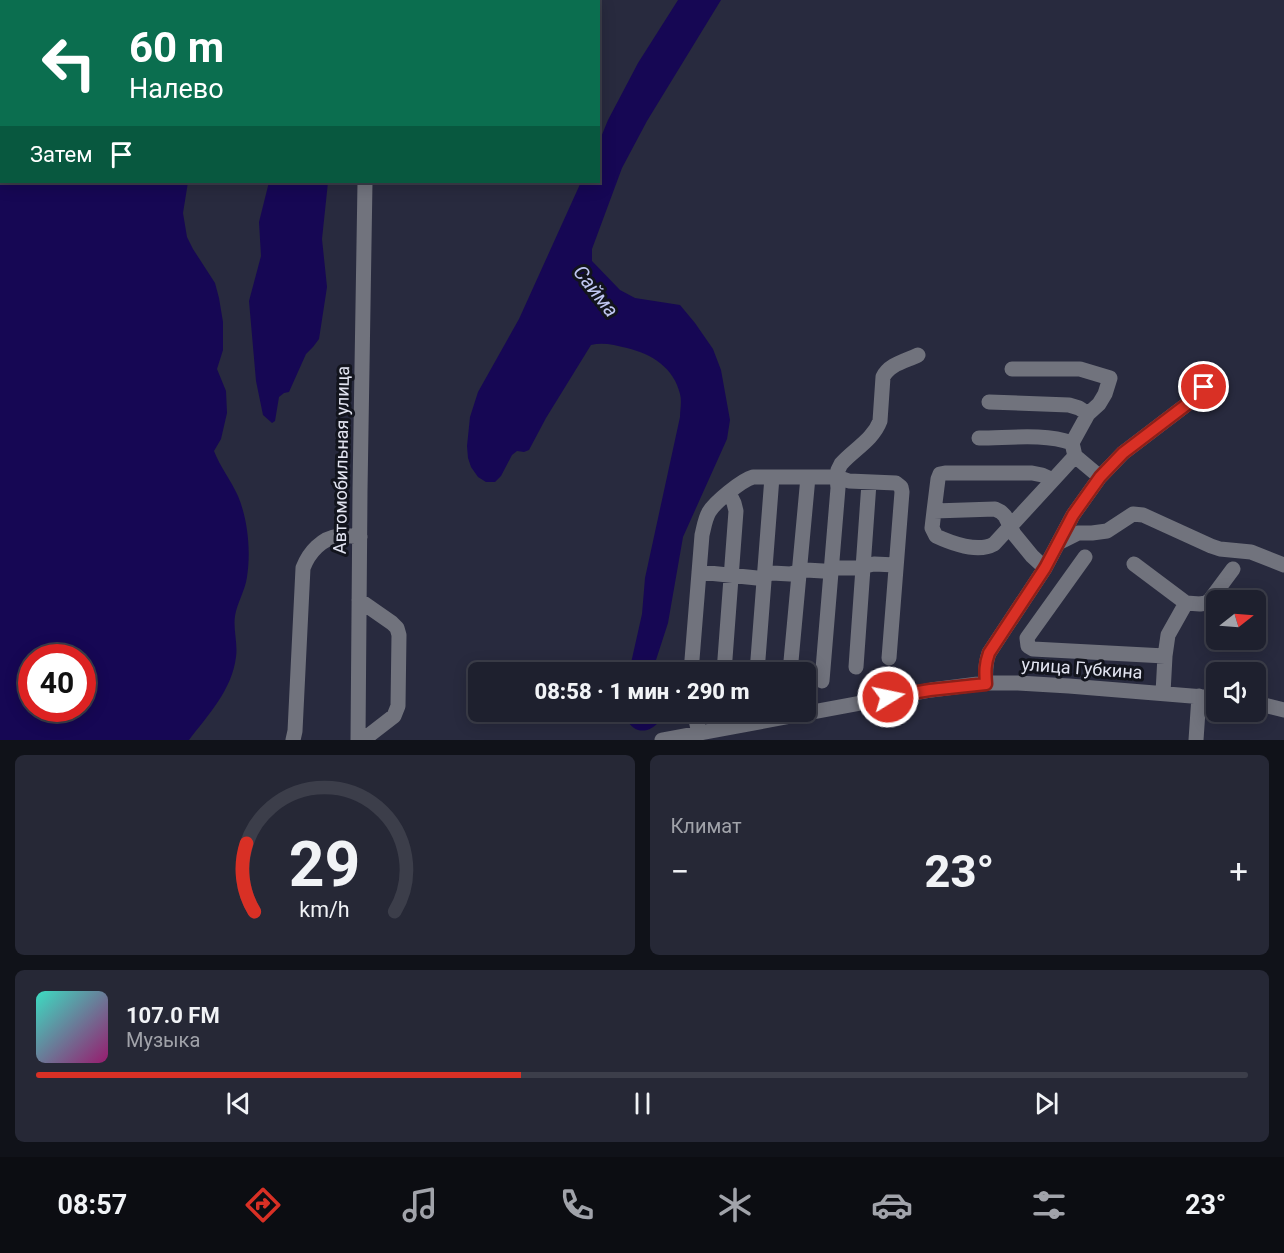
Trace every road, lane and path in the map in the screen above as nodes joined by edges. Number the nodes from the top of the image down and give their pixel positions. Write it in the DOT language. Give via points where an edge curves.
graph roads {
  1 [pos="365,183"];
  2 [pos="918,355"];
  3 [pos="1012,369"];
  4 [pos="1212,378"];
  5 [pos="989,402"];
  6 [pos="1088,414"];
  7 [pos="980,438"];
  8 [pos="1074,449"];
  9 [pos="772,477"];
  10 [pos="808,477"];
  11 [pos="837,477"];
  12 [pos="1100,477"];
  13 [pos="1053,480"];
  14 [pos="869,483"];
  15 [pos="729,494"];
  16 [pos="934,511"];
  17 [pos="1010,526"];
  18 [pos="360,537"];
  19 [pos="1060,542"];
  20 [pos="1085,557"];
  21 [pos="1134,564"];
  22 [pos="1284,565"];
  23 [pos="863,566"];
  24 [pos="896,566"];
  25 [pos="1045,568"];
  26 [pos="831,569"];
  27 [pos="1233,569"];
  28 [pos="799,572"];
  29 [pos="699,573"];
  30 [pos="731,576"];
  31 [pos="764,576"];
  32 [pos="359,600"];
  33 [pos="1186,603"];
  34 [pos="1165,656"];
  35 [pos="888,658"];
  36 [pos="692,662"];
  37 [pos="725,662"];
  38 [pos="758,662"];
  39 [pos="791,662"];
  40 [pos="856,667"];
  41 [pos="822,681"];
  42 [pos="986,684"];
  43 [pos="1163,693"];
  44 [pos="1199,696"];
  45 [pos="1206,697"];
  46 [pos="1266,706"];
  47 [pos="1284,710"];
  48 [pos="696,722"];
  49 [pos="699,733"];
  50 [pos="293,740"];
  51 [pos="358,740"];
  52 [pos="363,740"];
  53 [pos="662,740"];
  54 [pos="1196,740"];
  1 -- 18 [label="street, Автомобильная улица"];
  2 -- 11 [label="street" via="886,371 879,426 841,464"];
  3 -- 6 [label="street" via="1080,369 1110,378 1099,404"];
  4 -- 12 [label="street" via="1186,405 1123,453"];
  5 -- 6 [label="street" via="1070,405"];
  6 -- 8 [label="street"];
  7 -- 8 [label="street" via="1048,438 1062,440"];
  8 -- 12 [label="street"];
  8 -- 13 [label="street"];
  9 -- 10 [label="street"];
  9 -- 15 [label="street" via="747,479"];
  9 -- 31 [label="street"];
  10 -- 11 [label="street"];
  10 -- 28 [label="street"];
  11 -- 14 [label="street"];
  11 -- 26 [label="street"];
  12 -- 19 [label="street" via="1073,515"];
  13 -- 16 [label="street" via="1032,473 940,474"];
  13 -- 17 [label="street"];
  14 -- 23 [label="street"];
  14 -- 24 [label="street" via="896,483 901,488"];
  15 -- 29 [label="street" via="708,515"];
  15 -- 30 [label="street" via="736,510"];
  16 -- 17 [label="street" via="995,509"];
  16 -- 17 [label="street" via="932,528 936,536 971,547 994,544"];
  17 -- 25 [label="street"];
  18 -- 32 [label="street, Автомобильная улица"];
  18 -- 50 [label="street" via="338,536 324,541 310,554 303,568"];
  19 -- 22 [label="street" via="1078,533 1107,531 1128,517 1143,514 1211,546 1251,552"];
  19 -- 25 [label="street"];
  20 -- 34 [label="street" via="1027,638 1028,646"];
  21 -- 33 [label="street"];
  23 -- 24 [label="street"];
  23 -- 26 [label="street"];
  23 -- 40 [label="street"];
  24 -- 35 [label="street"];
  25 -- 42 [label="street" via="989,653"];
  26 -- 28 [label="street"];
  26 -- 41 [label="street"];
  27 -- 33 [label="street" via="1206,603"];
  28 -- 31 [label="street"];
  28 -- 39 [label="street"];
  29 -- 30 [label="street"];
  29 -- 36 [label="street"];
  30 -- 31 [label="street"];
  30 -- 37 [label="street"];
  31 -- 38 [label="street"];
  32 -- 51 [label="street, Автомобильная улица"];
  32 -- 52 [label="street" via="393,623 399,635 396,712"];
  33 -- 34 [label="street" via="1171,627"];
  34 -- 43 [label="street"];
  42 -- 43 [label="street, улица Губкина"];
  42 -- 49 [label="street, улица Губкина" via="930,690"];
  43 -- 44 [label="street, улица Губкина"];
  44 -- 45 [label="street, улица Губкина"];
  44 -- 54 [label="street"];
  46 -- 47 [label="street"];
  48 -- 49 [label="street"];
  49 -- 53 [label="street, улица Губкина"];
}
